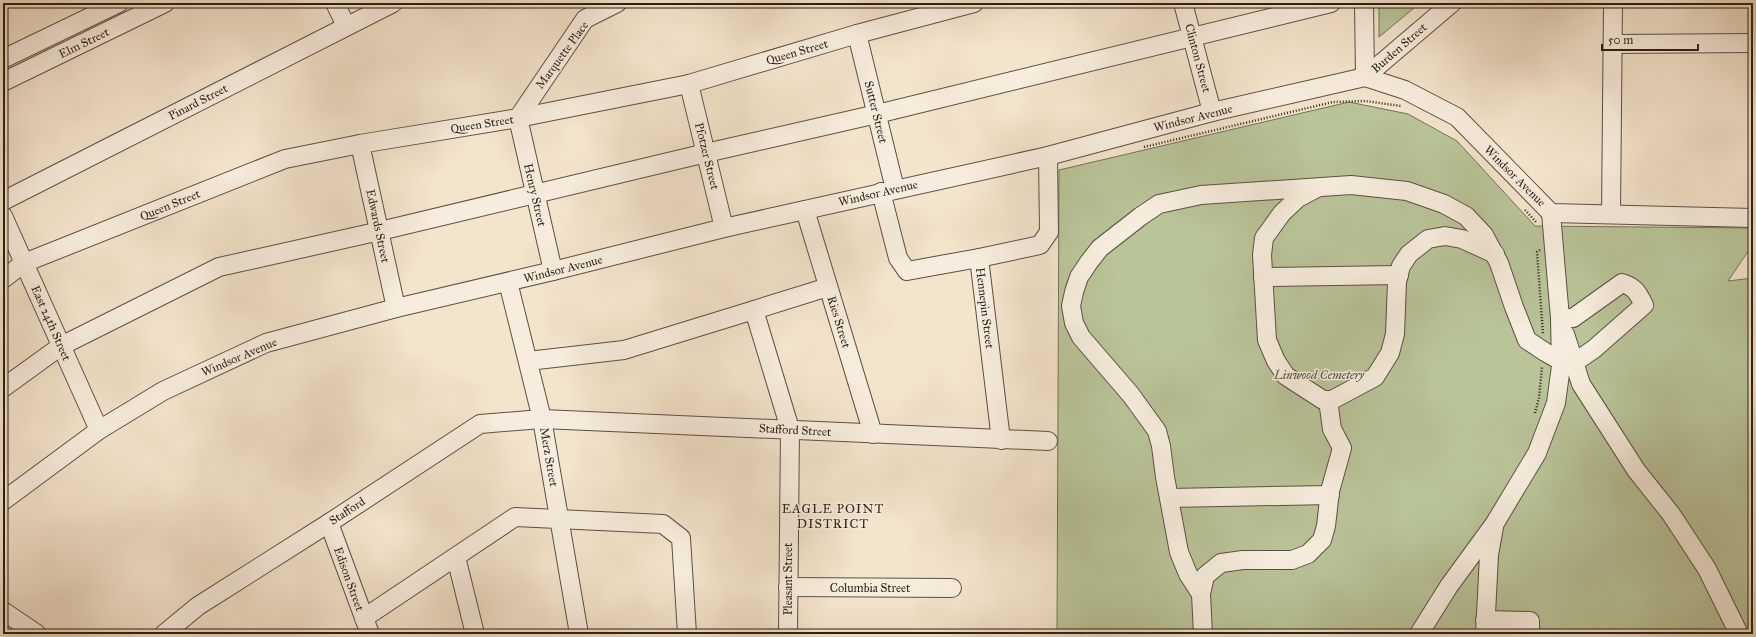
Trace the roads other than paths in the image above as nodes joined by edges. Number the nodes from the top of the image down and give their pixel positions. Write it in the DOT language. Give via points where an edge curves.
graph roads {
  1 [pos="119,3"];
  2 [pos="165,3"];
  3 [pos="335,3"];
  4 [pos="393,3"];
  5 [pos="617,3"];
  6 [pos="974,3"];
  7 [pos="1183,3"];
  8 [pos="1331,3"];
  9 [pos="1364,3"];
  10 [pos="1452,3"];
  11 [pos="1613,3"];
  12 [pos="346,26"];
  13 [pos="857,34"];
  14 [pos="1192,37"];
  15 [pos="1613,44"];
  16 [pos="1753,44"];
  17 [pos="3,59"];
  18 [pos="1365,77"];
  19 [pos="3,82"];
  20 [pos="689,84"];
  21 [pos="1212,112"];
  22 [pos="877,114"];
  23 [pos="518,118"];
  24 [pos="360,144"];
  25 [pos="706,153"];
  26 [pos="1048,156"];
  27 [pos="1320,186"];
  28 [pos="888,191"];
  29 [pos="535,194"];
  30 [pos="3,201"];
  31 [pos="805,210"];
  32 [pos="1552,213"];
  33 [pos="1611,214"];
  34 [pos="3,216"];
  35 [pos="1753,218"];
  36 [pos="724,228"];
  37 [pos="380,231"];
  38 [pos="1495,254"];
  39 [pos="979,258"];
  40 [pos="24,263"];
  41 [pos="553,271"];
  42 [pos="1399,275"];
  43 [pos="1263,277"];
  44 [pos="3,279"];
  45 [pos="508,282"];
  46 [pos="828,287"];
  47 [pos="396,308"];
  48 [pos="754,310"];
  49 [pos="1560,319"];
  50 [pos="61,346"];
  51 [pos="528,361"];
  52 [pos="1568,361"];
  53 [pos="3,388"];
  54 [pos="1328,400"];
  55 [pos="542,419"];
  56 [pos="790,429"];
  57 [pos="99,430"];
  58 [pos="873,434"];
  59 [pos="1001,440"];
  60 [pos="1048,441"];
  61 [pos="1330,495"];
  62 [pos="1170,498"];
  63 [pos="3,500"];
  64 [pos="559,518"];
  65 [pos="329,523"];
  66 [pos="1495,523"];
  67 [pos="456,557"];
  68 [pos="788,587"];
  69 [pos="952,588"];
  70 [pos="1202,594"];
  71 [pos="3,611"];
  72 [pos="367,626"];
  73 [pos="1485,627"];
  74 [pos="1422,632"];
  75 [pos="37,634"];
  76 [pos="164,634"];
  77 [pos="475,634"];
  78 [pos="579,634"];
  79 [pos="687,634"];
  80 [pos="788,634"];
  81 [pos="1203,634"];
  82 [pos="1530,634"];
  83 [pos="1739,634"];
  1 -- 17 [label="street, Elm Street"];
  2 -- 19 [label="street, Elm Street"];
  3 -- 12 [label="street"];
  4 -- 12 [label="street, Pinard Street"];
  5 -- 23 [label="street, Marquette Place" via="585,19"];
  6 -- 13 [label="street, Queen Street"];
  7 -- 14 [label="street, Clinton Street"];
  8 -- 14 [label="street"];
  9 -- 18 [label="street"];
  10 -- 18 [label="street, Burden Street"];
  11 -- 15 [label="street"];
  12 -- 30 [label="street, Pinard Street"];
  13 -- 20 [label="street, Queen Street"];
  13 -- 22 [label="street, Sutter Street"];
  14 -- 21 [label="street, Clinton Street"];
  14 -- 22 [label="street"];
  15 -- 16 [label="street"];
  15 -- 33 [label="street"];
  18 -- 21 [label="street, Windsor Avenue"];
  18 -- 32 [label="street, Windsor Avenue" via="1405,90 1457,117"];
  20 -- 23 [label="street, Queen Street"];
  20 -- 25 [label="street, Pfotzer Street"];
  21 -- 26 [label="street, Windsor Avenue"];
  22 -- 25 [label="street"];
  22 -- 28 [label="street, Sutter Street"];
  23 -- 24 [label="street, Queen Street"];
  23 -- 29 [label="street, Henry Street"];
  24 -- 37 [label="street, Edwards Street"];
  24 -- 40 [label="street, Queen Street" via="285,159"];
  25 -- 29 [label="street"];
  25 -- 36 [label="street, Pfotzer Street"];
  26 -- 28 [label="street, Windsor Avenue"];
  26 -- 39 [label="street, Hennepin Street" via="1049,232 1040,245"];
  27 -- 38 [label="street" via="1351,185 1408,191 1444,204 1466,216 1484,235"];
  27 -- 43 [label="street" via="1298,198 1282,213 1264,238"];
  27 -- 62 [label="street" via="1201,195 1160,204 1100,248 1079,277 1071,306 1074,323 1081,337 1131,395 1157,430"];
  28 -- 31 [label="street, Windsor Avenue"];
  28 -- 39 [label="street, Sutter Street" via="898,258 907,271"];
  29 -- 37 [label="street"];
  29 -- 41 [label="street, Henry Street"];
  31 -- 36 [label="street, Windsor Avenue"];
  31 -- 46 [label="street, Ries Street"];
  32 -- 33 [label="street, Windsor Avenue"];
  32 -- 49 [label="street"];
  33 -- 35 [label="street, Windsor Avenue"];
  34 -- 40 [label="street, East 24th Street"];
  36 -- 41 [label="street, Windsor Avenue"];
  37 -- 47 [label="street, Edwards Street"];
  37 -- 50 [label="street" via="219,267"];
  38 -- 42 [label="street" via="1462,239 1445,236 1428,239 1409,254 1401,266"];
  38 -- 52 [label="street" via="1527,340 1545,352"];
  39 -- 59 [label="street, Hennepin Street"];
  40 -- 44 [label="street, Queen Street"];
  40 -- 50 [label="street, East 24th Street"];
  41 -- 45 [label="street, Windsor Avenue"];
  42 -- 43 [label="street"];
  42 -- 54 [label="street" via="1396,282 1395,334 1390,353 1375,378"];
  43 -- 54 [label="street" via="1267,340 1276,361 1286,376 1323,400"];
  45 -- 47 [label="street, Windsor Avenue"];
  45 -- 51 [label="street, Merz Street"];
  46 -- 48 [label="street"];
  46 -- 58 [label="street, Ries Street"];
  47 -- 57 [label="street, Windsor Avenue" via="266,343 163,391"];
  48 -- 51 [label="street" via="624,350"];
  48 -- 56 [label="street, Pleasant Street"];
  49 -- 52 [label="street"];
  49 -- 52 [label="street" via="1573,318 1622,283 1638,292 1644,305 1594,349"];
  50 -- 53 [label="street"];
  50 -- 57 [label="street, East 24th Street"];
  51 -- 55 [label="street, Merz Street"];
  52 -- 66 [label="street" via="1556,403 1537,453"];
  52 -- 83 [label="street" via="1636,470 1671,514 1708,569"];
  54 -- 61 [label="street" via="1332,429 1342,448"];
  55 -- 56 [label="street, Stafford Street"];
  55 -- 64 [label="street, Merz Street"];
  55 -- 65 [label="street, Stafford" via="480,424"];
  56 -- 58 [label="street, Stafford Street"];
  56 -- 68 [label="street, Pleasant Street"];
  57 -- 63 [label="street, Windsor Avenue"];
  58 -- 59 [label="street, Stafford Street"];
  59 -- 60 [label="street, Stafford Street"];
  61 -- 62 [label="street"];
  61 -- 70 [label="street" via="1322,540 1308,554 1292,560 1244,560 1221,563 1205,576"];
  62 -- 70 [label="street" via="1180,552 1188,574"];
  64 -- 67 [label="street" via="515,518"];
  64 -- 78 [label="street, Merz Street"];
  64 -- 79 [label="street" via="663,524 681,538"];
  65 -- 72 [label="street, Edison Street"];
  65 -- 76 [label="street, Stafford" via="198,606"];
  66 -- 73 [label="street" via="1489,555"];
  66 -- 74 [label="street" via="1449,586"];
  67 -- 72 [label="street"];
  67 -- 77 [label="street"];
  68 -- 69 [label="street, Columbia Street"];
  68 -- 80 [label="street, Pleasant Street"];
  70 -- 81 [label="street"];
  71 -- 75 [label="street"];
  73 -- 82 [label="street" via="1530,621"];
}
